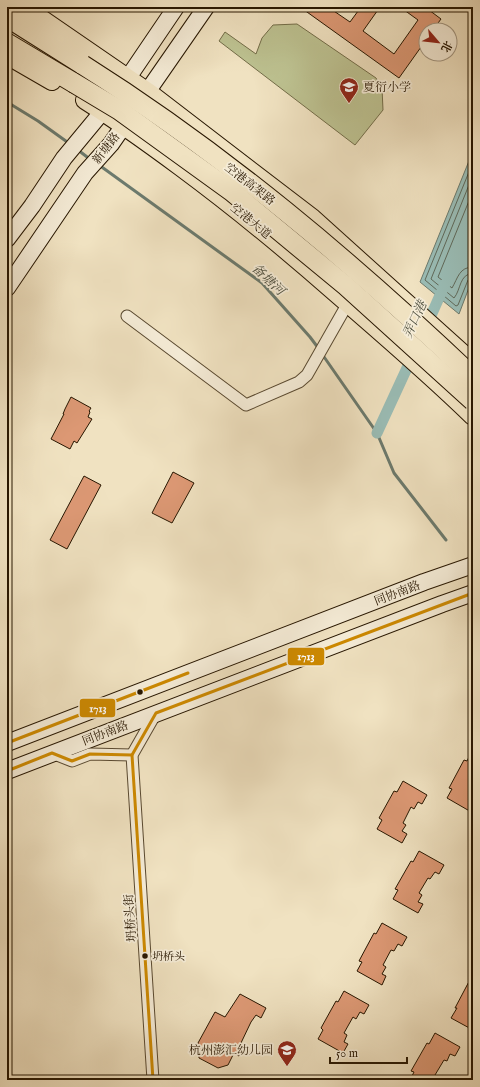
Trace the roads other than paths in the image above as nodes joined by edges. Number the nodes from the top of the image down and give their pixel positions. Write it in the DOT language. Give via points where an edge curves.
graph roads {
  1 [pos="24,7"];
  2 [pos="176,7"];
  3 [pos="206,7"];
  4 [pos="7,16"];
  5 [pos="7,43"];
  6 [pos="7,55"];
  7 [pos="127,79"];
  8 [pos="147,92"];
  9 [pos="103,111"];
  10 [pos="124,125"];
  11 [pos="7,240"];
  12 [pos="7,288"];
  13 [pos="348,303"];
  14 [pos="127,316"];
  15 [pos="473,363"];
  16 [pos="473,377"];
  17 [pos="473,401"];
  18 [pos="473,416"];
  19 [pos="473,565"];
  20 [pos="473,593"];
  21 [pos="156,713"];
  22 [pos="7,743"];
  23 [pos="52,753"];
  24 [pos="132,755"];
  25 [pos="7,771"];
  26 [pos="153,1080"];
  1 -- 7 [label="main road"];
  2 -- 7 [label="main road"];
  3 -- 8 [label="main road, 新塘路"];
  4 -- 16 [label="highway, 空港高架路, bridge" via="128,94 244,177 356,270"];
  5 -- 17 [label="highway, 空港高架路, bridge" via="119,110 231,191 346,286"];
  6 -- 9 [label="main road, 空港大道"];
  7 -- 8 [label="main road"];
  7 -- 9 [label="main road"];
  8 -- 10 [label="main road, 新塘路"];
  8 -- 15 [label="main road" via="312,218"];
  9 -- 10 [label="main road, 空港大道"];
  9 -- 11 [label="main road" via="64,158"];
  10 -- 12 [label="main road, 新塘路" via="85,174"];
  10 -- 13 [label="main road, 空港大道" via="232,206"];
  13 -- 14 [label="street" via="307,375 299,382 246,405"];
  13 -- 18 [label="main road, 空港大道"];
  19 -- 22 [label="main road, 同协南路"];
  20 -- 21 [label="main road, 同协南路"];
  21 -- 23 [label="main road, 同协南路"];
  21 -- 24 [label="street"];
  23 -- 24 [label="street" via="72,761 90,754"];
  23 -- 25 [label="main road, 同协南路"];
  24 -- 26 [label="street, 坍桥头街"];
}
